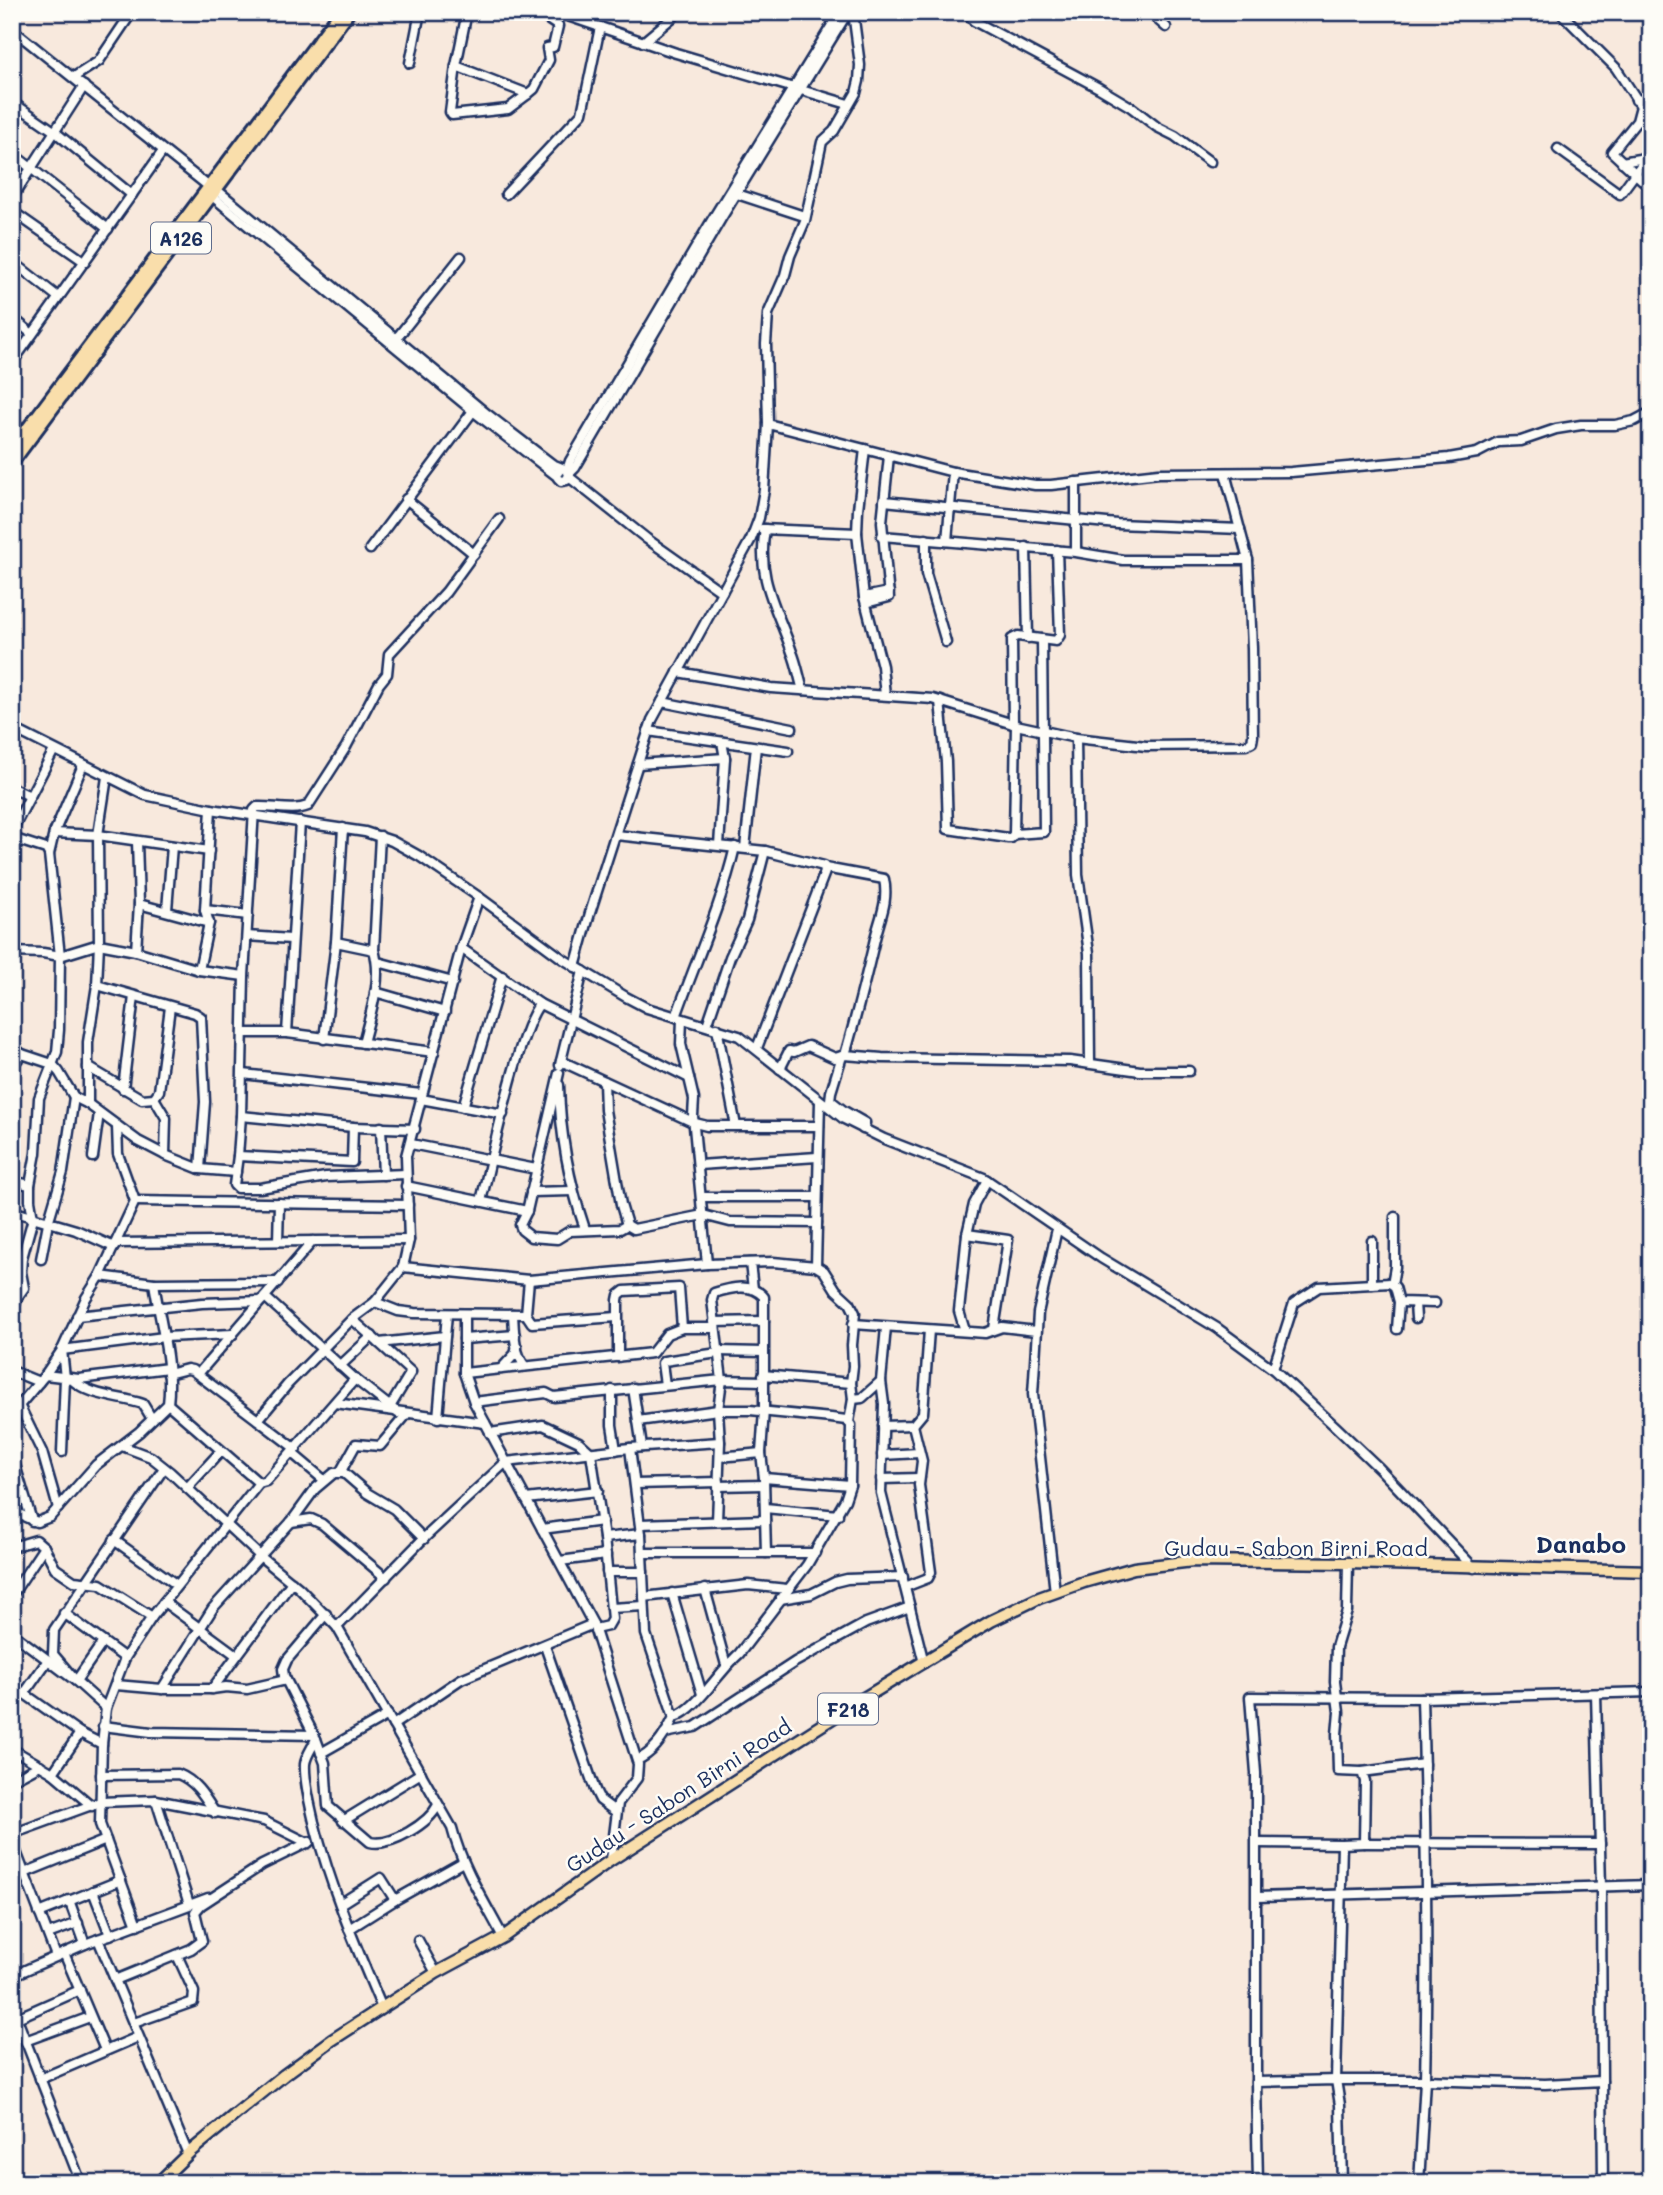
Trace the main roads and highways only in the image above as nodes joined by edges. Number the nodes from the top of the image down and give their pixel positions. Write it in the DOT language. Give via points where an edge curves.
graph roads {
  1 [pos="340,12"];
  2 [pos="349,12"];
  3 [pos="213,191"];
  4 [pos="12,449"];
  5 [pos="12,463"];
  6 [pos="1651,1571"];
  7 [pos="158,2183"];
  1 -- 3 [label="highway, A126"];
  2 -- 3 [label="highway, A126"];
  3 -- 4 [label="highway, A126"];
  3 -- 5 [label="highway, A126"];
  6 -- 7 [label="main road, Gudau - Sabon Birni Road / F218" via="1181,1562 1134,1568 1055,1592 991,1620 611,1860 503,1937 382,2008 284,2074"];
}
